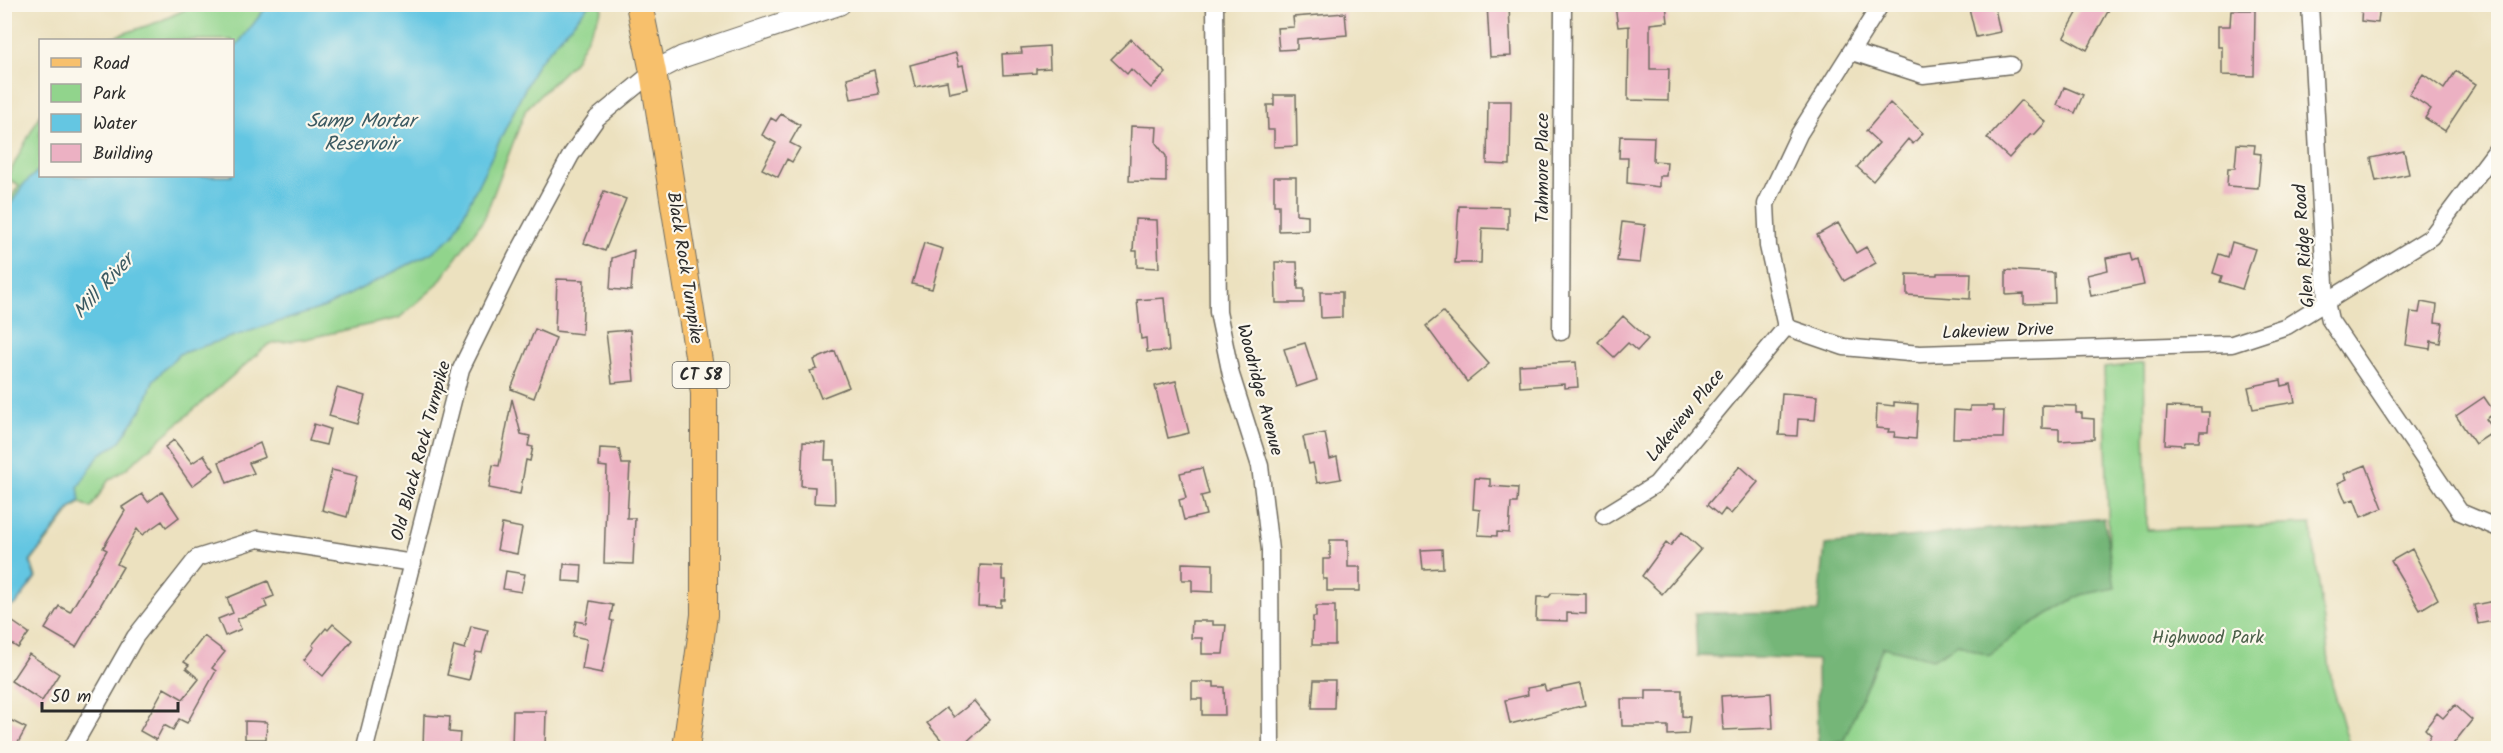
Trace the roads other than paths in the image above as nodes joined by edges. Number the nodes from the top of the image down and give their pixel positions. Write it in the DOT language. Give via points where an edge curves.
graph roads {
  1 [pos="639,4"];
  2 [pos="840,4"];
  3 [pos="1215,4"];
  4 [pos="1563,4"];
  5 [pos="1881,4"];
  6 [pos="2310,4"];
  7 [pos="1852,52"];
  8 [pos="2011,66"];
  9 [pos="653,72"];
  10 [pos="2499,148"];
  11 [pos="2326,302"];
  12 [pos="1785,327"];
  13 [pos="1561,332"];
  14 [pos="1604,516"];
  15 [pos="2499,528"];
  16 [pos="412,563"];
  17 [pos="72,748"];
  18 [pos="365,748"];
  19 [pos="686,748"];
  20 [pos="1271,748"];
  1 -- 9 [label="main road, Black Rock Turnpike / CT 58"];
  2 -- 9 [label="street" via="682,57"];
  3 -- 20 [label="street, Woodridge Avenue" via="1218,312 1231,375 1260,465 1270,550"];
  4 -- 13 [label="street, Tahmore Place"];
  5 -- 7 [label="street"];
  6 -- 11 [label="street, Glen Ridge Road"];
  7 -- 8 [label="street" via="1923,75"];
  7 -- 12 [label="street" via="1799,134 1766,204 1768,246"];
  9 -- 16 [label="street, Old Black Rock Turnpike" via="608,107 588,130 546,200 461,369"];
  9 -- 19 [label="main road, Black Rock Turnpike / CT 58" via="704,393 704,615"];
  10 -- 11 [label="street, Lakeview Drive" via="2431,237"];
  11 -- 12 [label="street, Lakeview Drive" via="2287,326 2232,344 1920,354 1844,347"];
  11 -- 15 [label="street, Glen Ridge Road" via="2330,320 2460,512"];
  12 -- 14 [label="street, Lakeview Place" via="1656,484"];
  16 -- 17 [label="street" via="258,539 197,558 135,637"];
  16 -- 18 [label="street, Old Black Rock Turnpike"];
}
